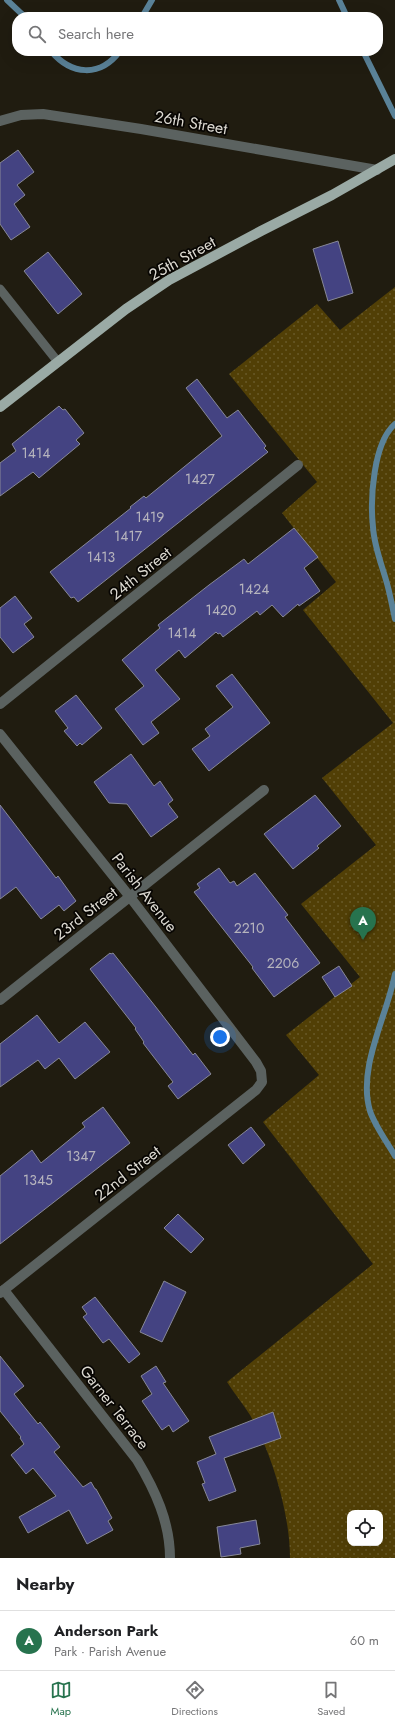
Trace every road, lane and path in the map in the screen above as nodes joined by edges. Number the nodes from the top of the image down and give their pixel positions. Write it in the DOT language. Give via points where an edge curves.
graph roads {
  1 [pos="0,120"];
  2 [pos="393,160"];
  3 [pos="376,170"];
  4 [pos="0,290"];
  5 [pos="58,362"];
  6 [pos="0,407"];
  7 [pos="298,465"];
  8 [pos="0,704"];
  9 [pos="0,734"];
  10 [pos="264,790"];
  11 [pos="130,897"];
  12 [pos="0,1000"];
  13 [pos="261,1071"];
  14 [pos="2,1291"];
  15 [pos="170,1558"];
  1 -- 3 [label="street, 26th Street" via="21,115 43,114"];
  2 -- 3 [label="main road, 25th Street"];
  3 -- 5 [label="main road, 25th Street" via="169,280 126,309"];
  4 -- 5 [label="lane"];
  5 -- 6 [label="main road, 25th Street"];
  7 -- 8 [label="street, 24th Street"];
  9 -- 11 [label="street, Parish Avenue"];
  10 -- 11 [label="street, 23rd Street"];
  11 -- 12 [label="street, 23rd Street"];
  11 -- 13 [label="street, Parish Avenue"];
  13 -- 14 [label="street, 22nd Street" via="262,1082 256,1090"];
  14 -- 15 [label="street, Garner Terrace" via="137,1460 159,1501 166,1523"];
}
